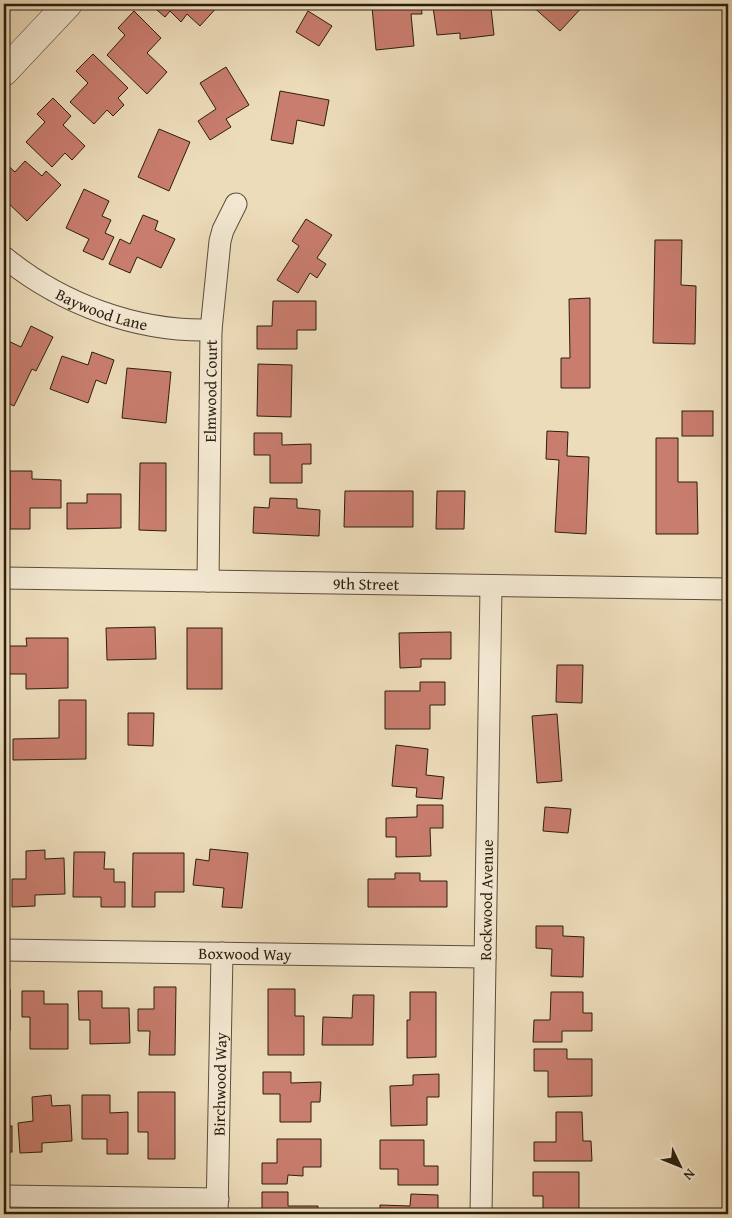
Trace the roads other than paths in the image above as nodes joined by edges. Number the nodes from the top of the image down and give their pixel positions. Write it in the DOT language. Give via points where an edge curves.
graph roads {
  1 [pos="68,4"];
  2 [pos="4,72"];
  3 [pos="236,204"];
  4 [pos="4,257"];
  5 [pos="211,330"];
  6 [pos="4,578"];
  7 [pos="208,581"];
  8 [pos="491,587"];
  9 [pos="728,589"];
  10 [pos="4,950"];
  11 [pos="222,953"];
  12 [pos="486,957"];
  13 [pos="4,1196"];
  14 [pos="218,1207"];
  15 [pos="481,1214"];
  1 -- 2 [label="street"];
  3 -- 5 [label="street, Elmwood Court" via="220,241"];
  4 -- 5 [label="street, Baywood Lane" via="51,290 114,316 170,328"];
  5 -- 7 [label="street, Elmwood Court"];
  6 -- 7 [label="street, 9th Street"];
  7 -- 8 [label="street, 9th Street"];
  8 -- 9 [label="street, 9th Street"];
  8 -- 12 [label="street, Rockwood Avenue"];
  10 -- 11 [label="street, Boxwood Way"];
  11 -- 12 [label="street, Boxwood Way"];
  11 -- 14 [label="street, Birchwood Way"];
  12 -- 15 [label="street, Rockwood Avenue"];
  13 -- 14 [label="street"];
}
